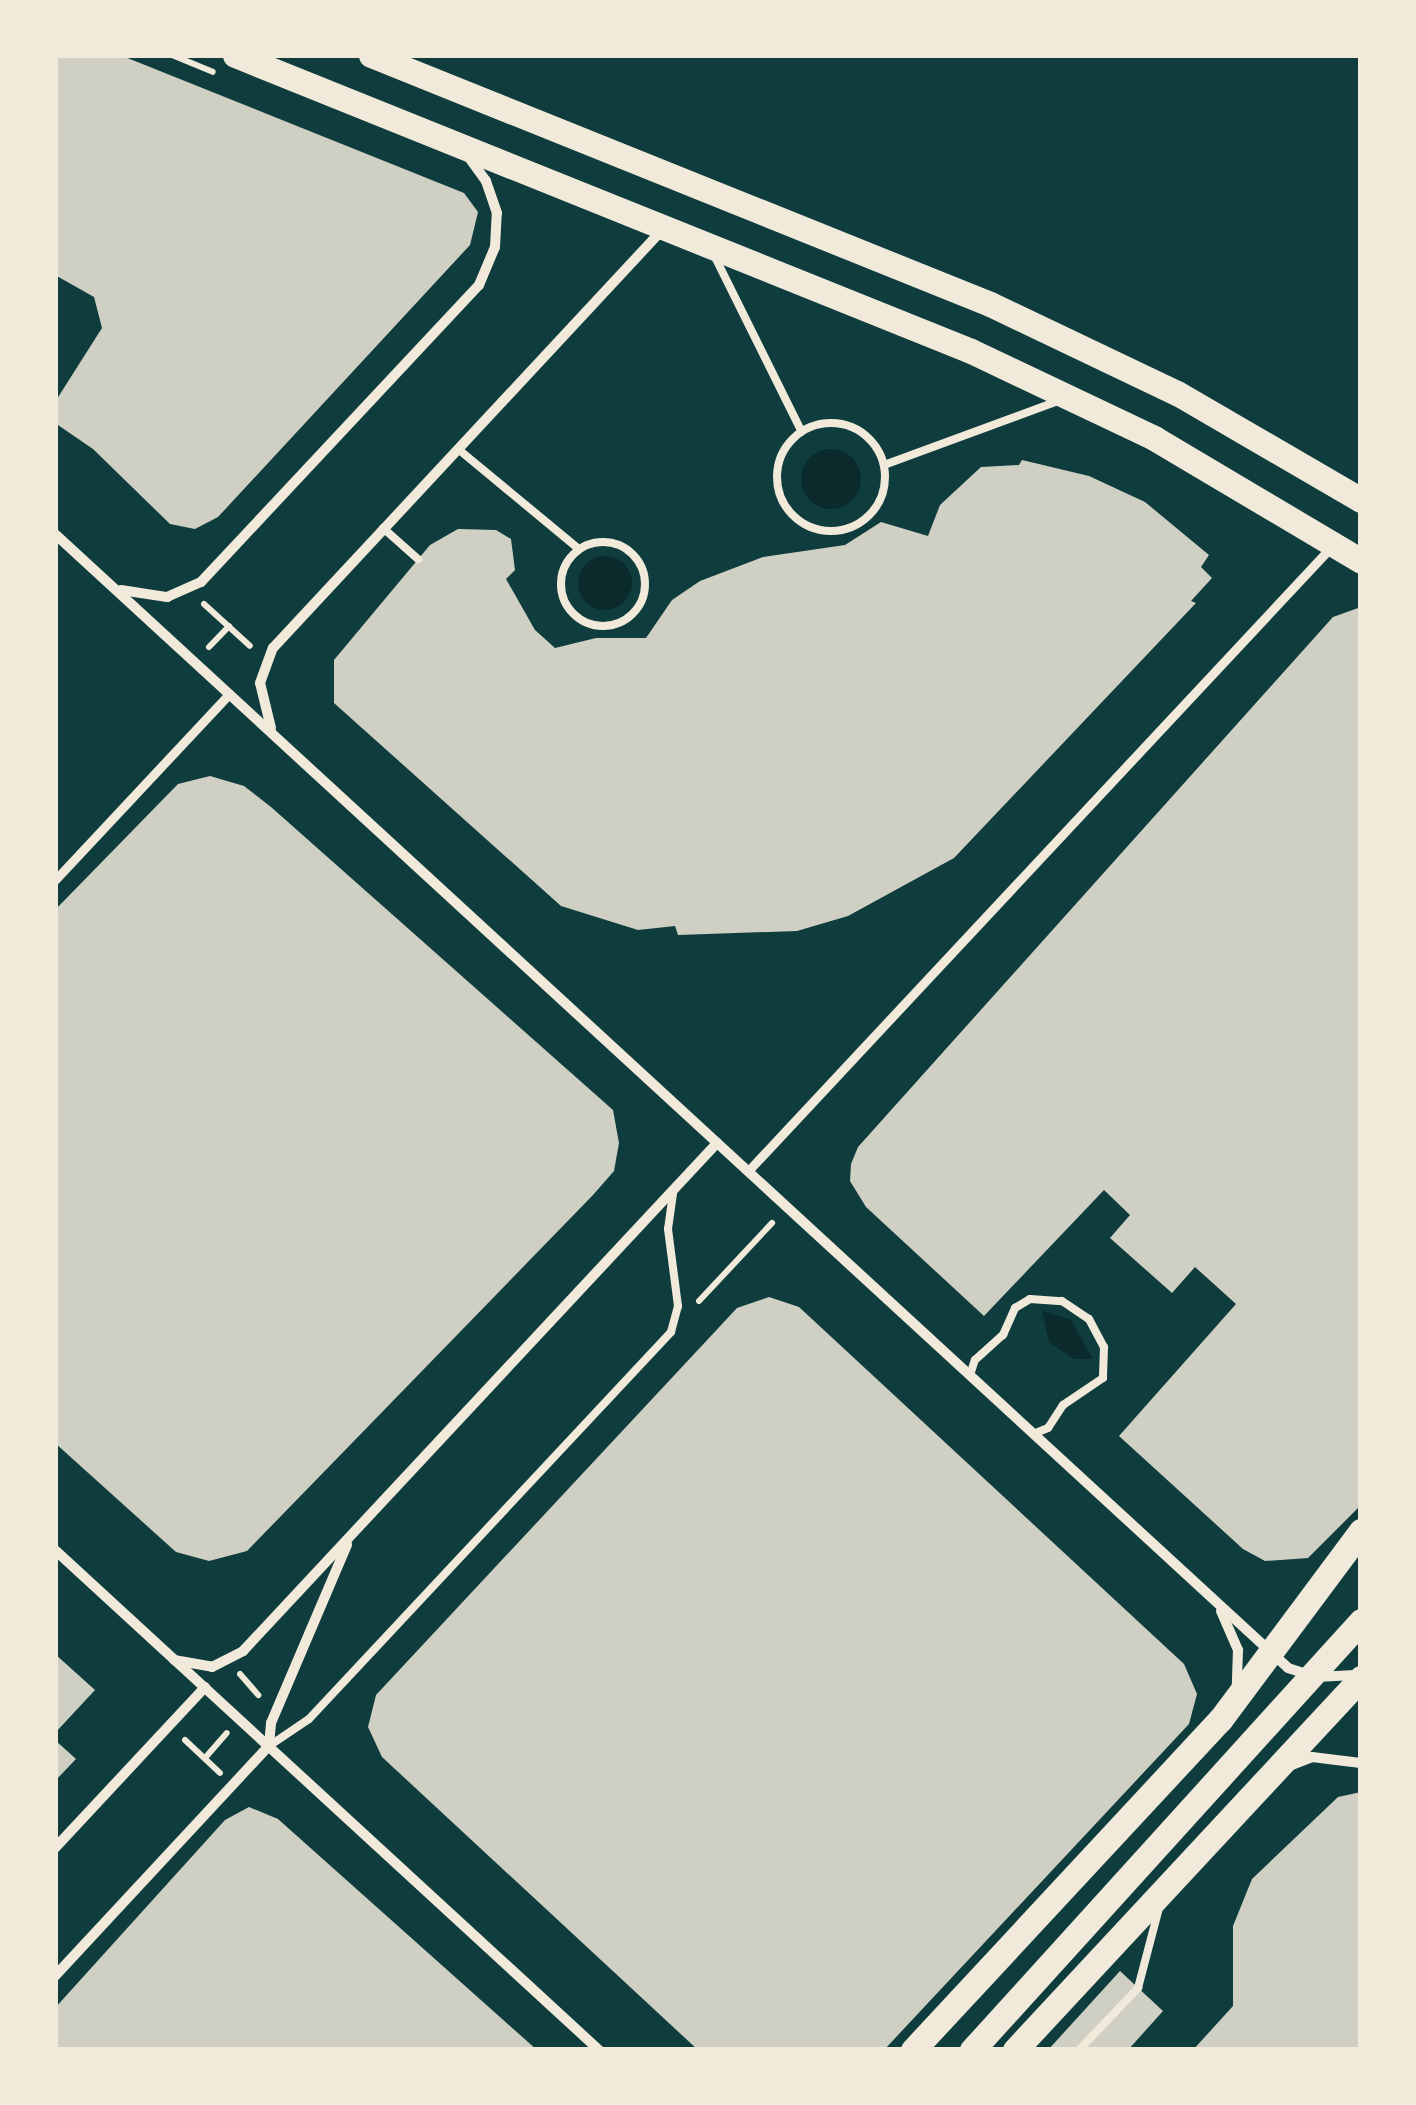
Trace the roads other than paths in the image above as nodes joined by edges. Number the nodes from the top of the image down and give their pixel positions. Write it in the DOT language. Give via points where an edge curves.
graph roads {
  1 [pos="235,55"];
  2 [pos="371,55"];
  3 [pos="438,136"];
  4 [pos="664,228"];
  5 [pos="709,245"];
  6 [pos="1070,397"];
  7 [pos="802,432"];
  8 [pos="458,449"];
  9 [pos="884,465"];
  10 [pos="1361,500"];
  11 [pos="384,528"];
  12 [pos="55,534"];
  13 [pos="1335,543"];
  14 [pos="580,548"];
  15 [pos="418,559"];
  16 [pos="1361,561"];
  17 [pos="108,582"];
  18 [pos="229,694"];
  19 [pos="279,740"];
  20 [pos="55,880"];
  21 [pos="717,1143"];
  22 [pos="748,1172"];
  23 [pos="674,1190"];
  24 [pos="970,1375"];
  25 [pos="1033,1434"];
  26 [pos="1361,1531"];
  27 [pos="352,1534"];
  28 [pos="55,1550"];
  29 [pos="1212,1598"];
  30 [pos="1361,1621"];
  31 [pos="1268,1650"];
  32 [pos="174,1660"];
  33 [pos="1361,1676"];
  34 [pos="205,1687"];
  35 [pos="1220,1720"];
  36 [pos="269,1746"];
  37 [pos="1361,1763"];
  38 [pos="1272,1774"];
  39 [pos="55,1848"];
  40 [pos="1164,1890"];
  41 [pos="55,1976"];
  42 [pos="1026,2046"];
  43 [pos="599,2050"];
  44 [pos="912,2050"];
  45 [pos="972,2050"];
  46 [pos="1080,2050"];
  1 -- 3 [label="main road"];
  2 -- 10 [label="main road" via="990,304 1176,393"];
  3 -- 4 [label="main road"];
  3 -- 17 [label="street" via="472,160 492,197 497,230 488,270 210,574 189,590 142,597"];
  4 -- 5 [label="main road"];
  4 -- 8 [label="street"];
  5 -- 6 [label="main road"];
  5 -- 7 [label="lane"];
  6 -- 9 [label="lane"];
  6 -- 13 [label="main road"];
  7 -- 9 [label="lane" via="822,424 849,426 871,441"];
  7 -- 9 [label="lane" via="784,452 778,486 791,514 813,528 840,531 864,520 882,495"];
  8 -- 11 [label="street"];
  8 -- 14 [label="lane"];
  11 -- 15 [label="lane"];
  11 -- 19 [label="street" via="266,661 262,708"];
  12 -- 17 [label="street"];
  13 -- 16 [label="main road"];
  13 -- 22 [label="street"];
  14 -- 14 [label="lane" via="609,542 639,560 644,596 628,619 596,626 570,611 561,576"];
  17 -- 18 [label="street"];
  18 -- 19 [label="street"];
  18 -- 20 [label="street"];
  19 -- 21 [label="street"];
  21 -- 22 [label="street"];
  21 -- 23 [label="street"];
  22 -- 24 [label="street"];
  23 -- 27 [label="street"];
  23 -- 36 [label="lane" via="668,1229 678,1306 671,1332 309,1719"];
  24 -- 25 [label="street"];
  24 -- 25 [label="lane" via="974,1360 997,1344 1022,1302 1052,1298 1089,1319 1104,1347 1103,1378"];
  25 -- 29 [label="street"];
  26 -- 31 [label="main road"];
  27 -- 32 [label="street" via="236,1657 204,1668"];
  27 -- 36 [label="street" via="277,1708"];
  28 -- 32 [label="street"];
  29 -- 31 [label="street"];
  29 -- 35 [label="street" via="1234,1636 1240,1664 1235,1694"];
  30 -- 45 [label="main road"];
  31 -- 33 [label="street" via="1302,1674"];
  31 -- 35 [label="main road"];
  32 -- 34 [label="street"];
  33 -- 38 [label="main road"];
  34 -- 36 [label="street"];
  34 -- 39 [label="street"];
  35 -- 44 [label="main road"];
  36 -- 41 [label="street"];
  36 -- 43 [label="street"];
  37 -- 38 [label="street" via="1312,1757"];
  38 -- 40 [label="main road"];
  40 -- 42 [label="main road"];
  40 -- 46 [label="lane" via="1138,1988"];
}
